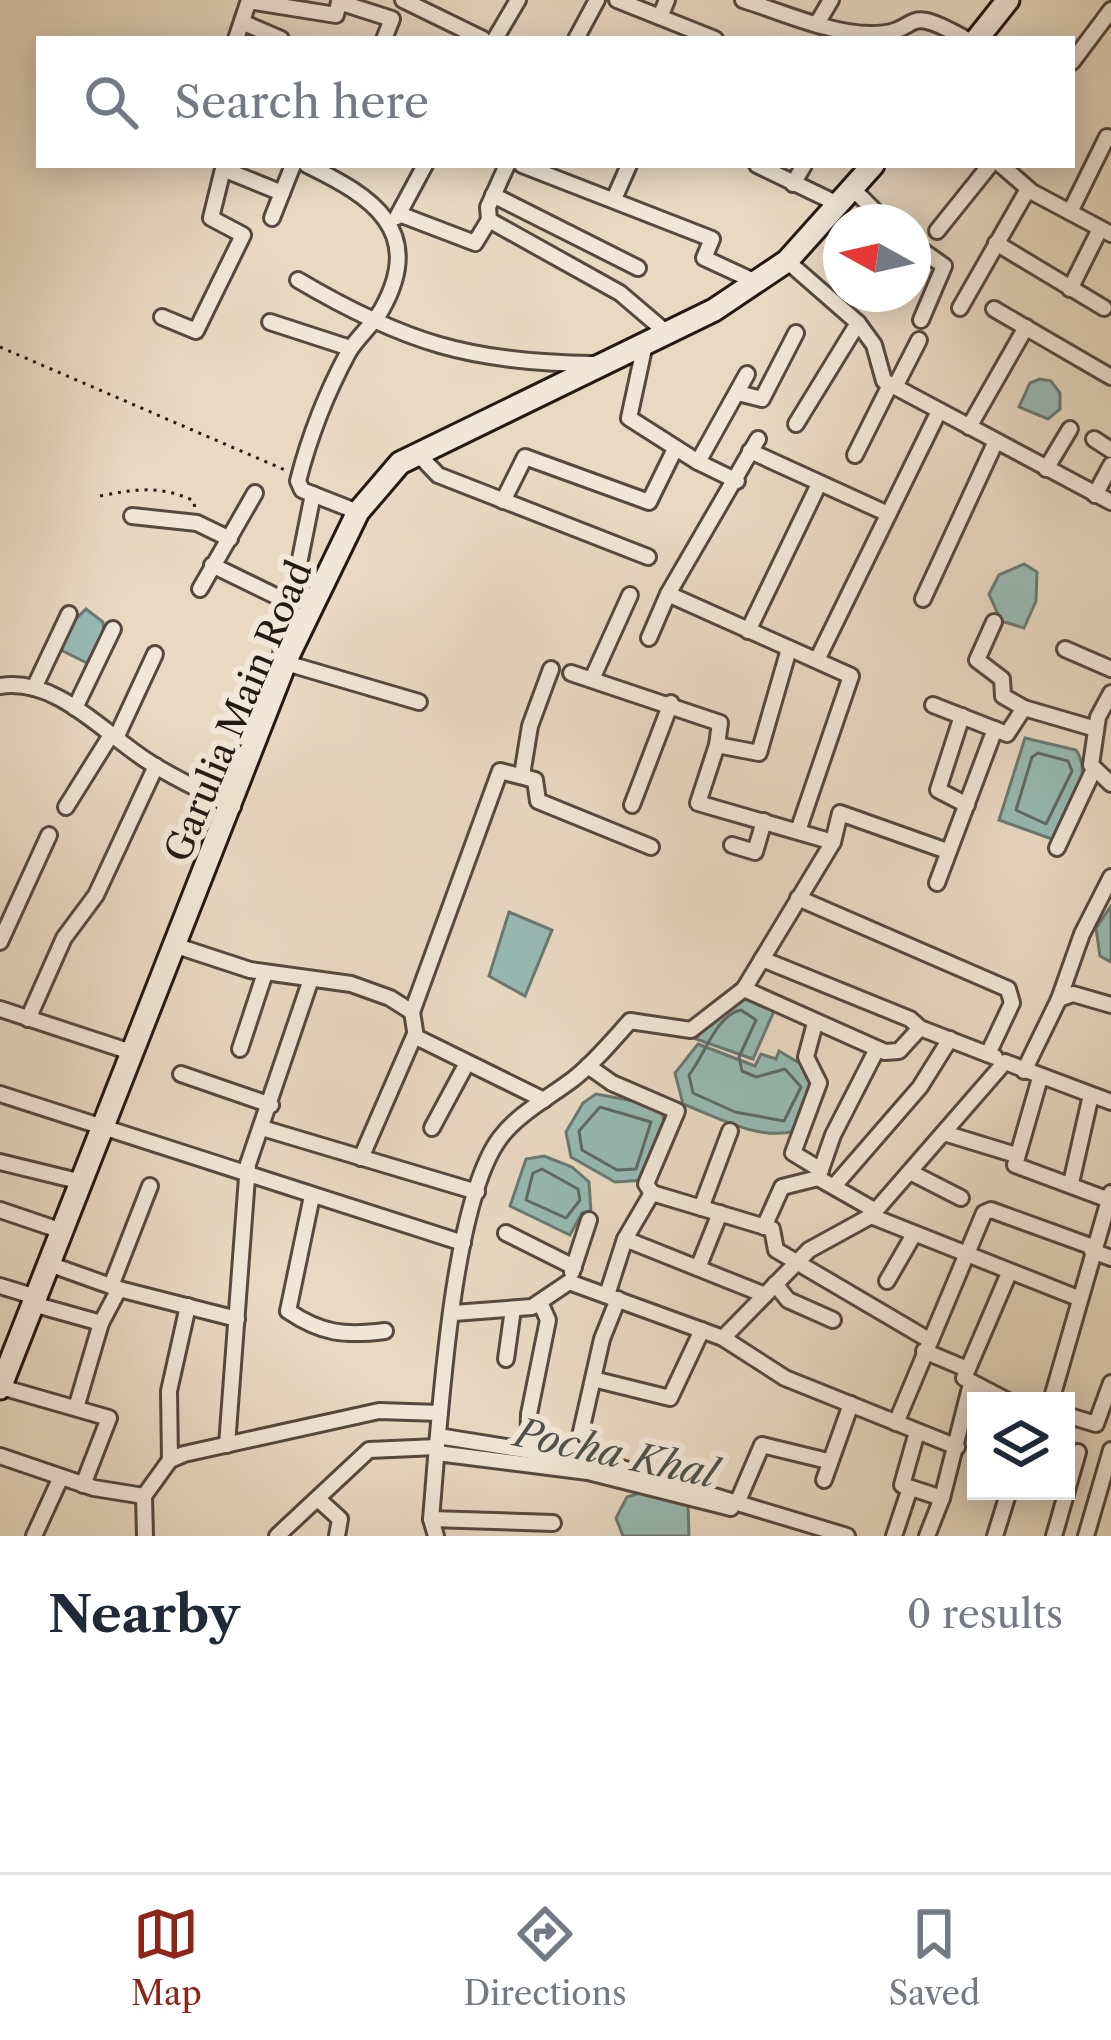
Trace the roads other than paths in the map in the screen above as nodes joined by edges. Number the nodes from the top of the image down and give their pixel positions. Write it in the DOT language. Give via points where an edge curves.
graph roads {
  1 [pos="249,0"];
  2 [pos="403,0"];
  3 [pos="518,0"];
  4 [pos="597,0"];
  5 [pos="617,0"];
  6 [pos="667,0"];
  7 [pos="743,0"];
  8 [pos="831,0"];
  9 [pos="1008,0"];
  10 [pos="373,4"];
  11 [pos="1111,10"];
  12 [pos="660,17"];
  13 [pos="244,22"];
  14 [pos="818,22"];
  15 [pos="237,36"];
  16 [pos="274,36"];
  17 [pos="385,36"];
  18 [pos="477,36"];
  19 [pos="497,36"];
  20 [pos="578,36"];
  21 [pos="708,36"];
  22 [pos="878,36"];
  23 [pos="961,36"];
  24 [pos="979,36"];
  25 [pos="1075,58"];
  26 [pos="1107,137"];
  27 [pos="223,168"];
  28 [pos="225,168"];
  29 [pos="292,168"];
  30 [pos="313,168"];
  31 [pos="423,168"];
  32 [pos="506,168"];
  33 [pos="530,168"];
  34 [pos="628,168"];
  35 [pos="763,168"];
  36 [pos="802,168"];
  37 [pos="870,168"];
  38 [pos="988,168"];
  39 [pos="1005,168"];
  40 [pos="793,184"];
  41 [pos="1028,188"];
  42 [pos="282,194"];
  43 [pos="493,195"];
  44 [pos="846,197"];
  45 [pos="614,199"];
  46 [pos="857,204"];
  47 [pos="1070,212"];
  48 [pos="272,218"];
  49 [pos="394,220"];
  50 [pos="489,220"];
  51 [pos="937,231"];
  52 [pos="1106,231"];
  53 [pos="996,243"];
  54 [pos="931,257"];
  55 [pos="787,261"];
  56 [pos="638,268"];
  57 [pos="298,280"];
  58 [pos="756,282"];
  59 [pos="823,287"];
  60 [pos="1070,289"];
  61 [pos="931,297"];
  62 [pos="961,308"];
  63 [pos="1104,308"];
  64 [pos="994,309"];
  65 [pos="849,312"];
  66 [pos="924,312"];
  67 [pos="162,316"];
  68 [pos="921,320"];
  69 [pos="270,322"];
  70 [pos="371,323"];
  71 [pos="858,323"];
  72 [pos="1026,327"];
  73 [pos="667,333"];
  74 [pos="796,334"];
  75 [pos="919,340"];
  76 [pos="645,344"];
  77 [pos="350,349"];
  78 [pos="602,364"];
  79 [pos="747,374"];
  80 [pos="1111,377"];
  81 [pos="893,386"];
  82 [pos="738,393"];
  83 [pos="939,411"];
  84 [pos="796,424"];
  85 [pos="969,427"];
  86 [pos="1070,428"];
  87 [pos="1094,439"];
  88 [pos="995,441"];
  89 [pos="675,448"];
  90 [pos="1111,450"];
  91 [pos="418,454"];
  92 [pos="855,455"];
  93 [pos="698,462"];
  94 [pos="1111,465"];
  95 [pos="1046,469"];
  96 [pos="737,481"];
  97 [pos="818,486"];
  98 [pos="255,493"];
  99 [pos="313,494"];
  100 [pos="1095,495"];
  101 [pos="503,501"];
  102 [pos="1111,502"];
  103 [pos="358,512"];
  104 [pos="886,513"];
  105 [pos="132,516"];
  106 [pos="230,539"];
  107 [pos="649,557"];
  108 [pos="212,565"];
  109 [pos="200,590"];
  110 [pos="668,594"];
  111 [pos="630,595"];
  112 [pos="922,599"];
  113 [pos="292,604"];
  114 [pos="69,614"];
  115 [pos="994,622"];
  116 [pos="113,629"];
  117 [pos="748,631"];
  118 [pos="649,638"];
  119 [pos="789,649"];
  120 [pos="1064,649"];
  121 [pos="155,654"];
  122 [pos="817,659"];
  123 [pos="551,669"];
  124 [pos="1111,669"];
  125 [pos="283,670"];
  126 [pos="571,674"];
  127 [pos="592,679"];
  128 [pos="0,686"];
  129 [pos="34,688"];
  130 [pos="1111,693"];
  131 [pos="419,701"];
  132 [pos="671,704"];
  133 [pos="933,705"];
  134 [pos="75,708"];
  135 [pos="1024,708"];
  136 [pos="962,716"];
  137 [pos="995,729"];
  138 [pos="1096,729"];
  139 [pos="114,736"];
  140 [pos="716,745"];
  141 [pos="156,766"];
  142 [pos="1094,771"];
  143 [pos="522,775"];
  144 [pos="1111,784"];
  145 [pos="632,805"];
  146 [pos="967,805"];
  147 [pos="233,807"];
  148 [pos="65,808"];
  149 [pos="764,821"];
  150 [pos="799,831"];
  151 [pos="49,836"];
  152 [pos="833,842"];
  153 [pos="732,844"];
  154 [pos="651,847"];
  155 [pos="1057,848"];
  156 [pos="947,851"];
  157 [pos="1111,877"];
  158 [pos="937,883"];
  159 [pos="798,898"];
  160 [pos="0,942"];
  161 [pos="177,946"];
  162 [pos="762,959"];
  163 [pos="266,973"];
  164 [pos="310,980"];
  165 [pos="744,989"];
  166 [pos="1059,999"];
  167 [pos="1111,1005"];
  168 [pos="0,1009"];
  169 [pos="412,1012"];
  170 [pos="28,1019"];
  171 [pos="815,1023"];
  172 [pos="920,1028"];
  173 [pos="415,1034"];
  174 [pos="950,1040"];
  175 [pos="240,1049"];
  176 [pos="878,1049"];
  177 [pos="134,1053"];
  178 [pos="988,1054"];
  179 [pos="1005,1062"];
  180 [pos="467,1063"];
  181 [pos="588,1066"];
  182 [pos="1024,1071"];
  183 [pos="181,1074"];
  184 [pos="1040,1078"];
  185 [pos="0,1094"];
  186 [pos="1091,1095"];
  187 [pos="544,1100"];
  188 [pos="1111,1102"];
  189 [pos="271,1105"];
  190 [pos="104,1128"];
  191 [pos="262,1128"];
  192 [pos="432,1128"];
  193 [pos="730,1131"];
  194 [pos="944,1132"];
  195 [pos="1016,1155"];
  196 [pos="361,1157"];
  197 [pos="0,1162"];
  198 [pos="910,1172"];
  199 [pos="820,1174"];
  200 [pos="247,1175"];
  201 [pos="82,1182"];
  202 [pos="1071,1184"];
  203 [pos="835,1185"];
  204 [pos="150,1186"];
  205 [pos="478,1192"];
  206 [pos="652,1193"];
  207 [pos="312,1196"];
  208 [pos="1110,1197"];
  209 [pos="961,1198"];
  210 [pos="701,1208"];
  211 [pos="0,1210"];
  212 [pos="720,1213"];
  213 [pos="874,1214"];
  214 [pos="589,1220"];
  215 [pos="764,1227"];
  216 [pos="62,1231"];
  217 [pos="506,1233"];
  218 [pos="913,1236"];
  219 [pos="625,1239"];
  220 [pos="463,1244"];
  221 [pos="1092,1249"];
  222 [pos="968,1251"];
  223 [pos="1111,1258"];
  224 [pos="796,1263"];
  225 [pos="49,1264"];
  226 [pos="698,1268"];
  227 [pos="1009,1273"];
  228 [pos="572,1274"];
  229 [pos="887,1281"];
  230 [pos="0,1286"];
  231 [pos="115,1287"];
  232 [pos="770,1289"];
  233 [pos="612,1297"];
  234 [pos="1078,1298"];
  235 [pos="34,1300"];
  236 [pos="541,1302"];
  237 [pos="188,1306"];
  238 [pos="513,1309"];
  239 [pos="454,1313"];
  240 [pos="237,1318"];
  241 [pos="833,1320"];
  242 [pos="101,1324"];
  243 [pos="702,1330"];
  244 [pos="385,1331"];
  245 [pos="723,1339"];
  246 [pos="8,1346"];
  247 [pos="926,1346"];
  248 [pos="506,1359"];
  249 [pos="969,1376"];
  250 [pos="593,1379"];
  251 [pos="1111,1382"];
  252 [pos="1,1384"];
  253 [pos="994,1392"];
  254 [pos="1054,1392"];
  255 [pos="851,1404"];
  256 [pos="76,1408"];
  257 [pos="440,1413"];
  258 [pos="1075,1418"];
  259 [pos="896,1423"];
  260 [pos="1104,1427"];
  261 [pos="917,1432"];
  262 [pos="227,1445"];
  263 [pos="438,1445"];
  264 [pos="957,1447"];
  265 [pos="528,1450"];
  266 [pos="1078,1452"];
  267 [pos="0,1456"];
  268 [pos="574,1458"];
  269 [pos="170,1460"];
  270 [pos="828,1461"];
  271 [pos="1109,1461"];
  272 [pos="61,1477"];
  273 [pos="824,1480"];
  274 [pos="83,1484"];
  275 [pos="910,1491"];
  276 [pos="143,1496"];
  277 [pos="942,1498"];
  278 [pos="319,1499"];
  279 [pos="1006,1500"];
  280 [pos="738,1501"];
  281 [pos="431,1519"];
  282 [pos="553,1523"];
  283 [pos="794,1532"];
  284 [pos="34,1536"];
  285 [pos="145,1536"];
  286 [pos="277,1536"];
  287 [pos="338,1536"];
  288 [pos="436,1536"];
  289 [pos="821,1536"];
  290 [pos="847,1536"];
  291 [pos="894,1536"];
  292 [pos="927,1536"];
  293 [pos="995,1536"];
  294 [pos="1054,1536"];
  295 [pos="1086,1536"];
  1 -- 10 [label="street" via="337,15 340,2"];
  1 -- 13 [label="street"];
  2 -- 18 [label="street"];
  3 -- 19 [label="street"];
  4 -- 20 [label="street"];
  5 -- 12 [label="street"];
  6 -- 12 [label="street"];
  7 -- 14 [label="street"];
  8 -- 14 [label="street"];
  9 -- 24 [label="street"];
  10 -- 17 [label="street" via="392,19"];
  11 -- 25 [label="street"];
  12 -- 21 [label="street"];
  13 -- 15 [label="street"];
  13 -- 16 [label="street"];
  14 -- 22 [label="street"];
  22 -- 23 [label="street" via="916,17"];
  26 -- 47 [label="street"];
  27 -- 67 [label="street" via="211,218 243,235 196,331"];
  28 -- 42 [label="street"];
  29 -- 42 [label="street"];
  30 -- 49 [label="street"];
  31 -- 49 [label="street"];
  32 -- 43 [label="street"];
  33 -- 45 [label="street"];
  34 -- 45 [label="street"];
  35 -- 40 [label="street"];
  36 -- 40 [label="street"];
  37 -- 44 [label="street, Garulia Main Road"];
  38 -- 51 [label="street"];
  39 -- 41 [label="street"];
  40 -- 44 [label="street"];
  41 -- 47 [label="street"];
  41 -- 53 [label="street"];
  42 -- 48 [label="street"];
  43 -- 50 [label="street"];
  43 -- 56 [label="street"];
  44 -- 46 [label="street"];
  44 -- 55 [label="street, Garulia Main Road"];
  45 -- 58 [label="street" via="712,239 704,258"];
  47 -- 52 [label="street"];
  49 -- 50 [label="street" via="475,243"];
  49 -- 70 [label="street" via="394,280"];
  50 -- 73 [label="street" via="620,293"];
  52 -- 60 [label="street"];
  53 -- 60 [label="street"];
  53 -- 62 [label="street"];
  54 -- 61 [label="street" via="944,266"];
  55 -- 58 [label="street, Garulia Main Road"];
  55 -- 59 [label="street"];
  57 -- 70 [label="street"];
  58 -- 73 [label="street, Garulia Main Road"];
  60 -- 63 [label="street"];
  64 -- 72 [label="street"];
  65 -- 71 [label="street"];
  66 -- 68 [label="street"];
  69 -- 77 [label="street"];
  70 -- 77 [label="street"];
  70 -- 78 [label="street" via="490,359"];
  71 -- 81 [label="street" via="874,345 878,373"];
  71 -- 84 [label="street"];
  72 -- 80 [label="street"];
  72 -- 85 [label="street"];
  73 -- 76 [label="street, Garulia Main Road"];
  74 -- 82 [label="street" via="762,399"];
  75 -- 81 [label="street"];
  76 -- 78 [label="street, Garulia Main Road"];
  76 -- 89 [label="street" via="627,412 632,424"];
  77 -- 99 [label="street" via="299,476 299,487"];
  78 -- 91 [label="street, Garulia Main Road"];
  79 -- 82 [label="street"];
  81 -- 83 [label="street"];
  81 -- 92 [label="street"];
  82 -- 93 [label="street"];
  83 -- 85 [label="street"];
  83 -- 104 [label="street"];
  85 -- 88 [label="street"];
  86 -- 95 [label="street"];
  87 -- 90 [label="street"];
  88 -- 95 [label="street"];
  88 -- 112 [label="street"];
  89 -- 93 [label="street"];
  89 -- 101 [label="street" via="649,502 524,457"];
  91 -- 101 [label="street" via="438,475"];
  91 -- 103 [label="street, Garulia Main Road" via="400,463"];
  93 -- 96 [label="street"];
  94 -- 100 [label="street"];
  95 -- 100 [label="street"];
  96 -- 97 [label="street" via="754,445"];
  96 -- 110 [label="street"];
  97 -- 104 [label="street"];
  97 -- 117 [label="street"];
  98 -- 106 [label="street"];
  99 -- 103 [label="street"];
  99 -- 113 [label="street"];
  100 -- 102 [label="street"];
  101 -- 107 [label="street"];
  103 -- 125 [label="street, Garulia Main Road"];
  104 -- 122 [label="street"];
  105 -- 106 [label="street" via="197,523"];
  106 -- 108 [label="street"];
  108 -- 109 [label="street"];
  108 -- 113 [label="street"];
  110 -- 117 [label="street"];
  110 -- 118 [label="street"];
  111 -- 127 [label="street"];
  113 -- 125 [label="street"];
  114 -- 129 [label="street"];
  115 -- 135 [label="street" via="977,660"];
  116 -- 134 [label="street"];
  117 -- 119 [label="street"];
  119 -- 122 [label="street"];
  119 -- 140 [label="street" via="759,753"];
  120 -- 124 [label="street"];
  121 -- 139 [label="street"];
  122 -- 150 [label="street" via="851,676"];
  123 -- 143 [label="street"];
  125 -- 131 [label="street"];
  125 -- 147 [label="street, Garulia Main Road"];
  126 -- 127 [label="street"];
  127 -- 132 [label="street"];
  128 -- 129 [label="street"];
  129 -- 134 [label="street"];
  130 -- 138 [label="street"];
  132 -- 140 [label="street" via="719,723"];
  132 -- 145 [label="street"];
  133 -- 136 [label="street"];
  134 -- 139 [label="street"];
  135 -- 137 [label="street" via="1010,734"];
  135 -- 138 [label="street"];
  136 -- 137 [label="street"];
  136 -- 146 [label="street" via="938,790"];
  137 -- 146 [label="street"];
  138 -- 142 [label="street"];
  139 -- 141 [label="street"];
  139 -- 148 [label="street"];
  140 -- 149 [label="street" via="698,803"];
  141 -- 147 [label="street"];
  141 -- 170 [label="street"];
  142 -- 144 [label="street"];
  142 -- 155 [label="street"];
  143 -- 154 [label="street" via="536,780 538,801"];
  143 -- 169 [label="street" via="497,776"];
  146 -- 156 [label="street"];
  147 -- 161 [label="street, Garulia Main Road"];
  149 -- 150 [label="street"];
  149 -- 153 [label="street" via="755,852"];
  150 -- 152 [label="street"];
  151 -- 160 [label="street"];
  152 -- 156 [label="street" via="840,813"];
  152 -- 159 [label="street"];
  156 -- 158 [label="street"];
  157 -- 166 [label="street"];
  159 -- 162 [label="street"];
  159 -- 178 [label="street" via="1008,989 1012,1003"];
  161 -- 163 [label="street"];
  161 -- 177 [label="street, Garulia Main Road"];
  162 -- 165 [label="street"];
  162 -- 172 [label="street"];
  163 -- 164 [label="street"];
  163 -- 175 [label="street"];
  164 -- 169 [label="street" via="350,984"];
  164 -- 189 [label="street"];
  165 -- 171 [label="street"];
  165 -- 181 [label="street" via="692,1030 630,1021"];
  166 -- 167 [label="street" via="1073,994"];
  166 -- 182 [label="street"];
  168 -- 170 [label="street"];
  169 -- 173 [label="street"];
  170 -- 177 [label="street"];
  171 -- 176 [label="street"];
  171 -- 199 [label="street" via="806,1051 819,1084 793,1153"];
  172 -- 174 [label="street"];
  172 -- 176 [label="street" via="899,1051"];
  173 -- 180 [label="street"];
  173 -- 196 [label="street"];
  174 -- 178 [label="street"];
  174 -- 203 [label="street"];
  176 -- 199 [label="street"];
  177 -- 190 [label="street, Garulia Main Road"];
  178 -- 179 [label="street"];
  179 -- 182 [label="street"];
  179 -- 194 [label="street"];
  180 -- 187 [label="street"];
  180 -- 192 [label="street"];
  181 -- 187 [label="street"];
  181 -- 206 [label="street" via="677,1111 646,1184"];
  182 -- 184 [label="street"];
  183 -- 189 [label="street"];
  184 -- 186 [label="street"];
  184 -- 195 [label="street"];
  185 -- 190 [label="street"];
  186 -- 188 [label="street"];
  186 -- 202 [label="street"];
  187 -- 205 [label="street" via="501,1136"];
  189 -- 191 [label="street"];
  190 -- 200 [label="street"];
  190 -- 201 [label="street, Garulia Main Road"];
  191 -- 196 [label="street"];
  191 -- 200 [label="street"];
  193 -- 210 [label="street"];
  194 -- 195 [label="street"];
  194 -- 198 [label="street"];
  195 -- 202 [label="street" via="1019,1167"];
  196 -- 205 [label="street"];
  197 -- 201 [label="street"];
  198 -- 209 [label="street"];
  198 -- 213 [label="street"];
  199 -- 203 [label="street"];
  199 -- 215 [label="street" via="782,1186"];
  200 -- 207 [label="street"];
  200 -- 240 [label="street"];
  201 -- 216 [label="street, Garulia Main Road"];
  202 -- 208 [label="street"];
  203 -- 213 [label="street"];
  204 -- 231 [label="street"];
  205 -- 220 [label="street"];
  206 -- 210 [label="street"];
  206 -- 219 [label="street"];
  207 -- 220 [label="street"];
  207 -- 244 [label="street" via="287,1311 341,1336"];
  208 -- 221 [label="street"];
  210 -- 212 [label="street"];
  211 -- 216 [label="street"];
  212 -- 215 [label="street"];
  212 -- 226 [label="street"];
  213 -- 218 [label="street"];
  213 -- 224 [label="street"];
  214 -- 228 [label="street"];
  215 -- 224 [label="street" via="775,1232 776,1250"];
  216 -- 225 [label="street, Garulia Main Road"];
  217 -- 228 [label="street"];
  218 -- 222 [label="street"];
  218 -- 229 [label="street"];
  219 -- 226 [label="street"];
  219 -- 233 [label="street"];
  220 -- 239 [label="street"];
  221 -- 222 [label="street" via="991,1210"];
  221 -- 223 [label="street"];
  221 -- 234 [label="street"];
  222 -- 227 [label="street"];
  222 -- 247 [label="street"];
  224 -- 232 [label="street"];
  224 -- 247 [label="street"];
  225 -- 231 [label="street"];
  225 -- 235 [label="street, Garulia Main Road"];
  226 -- 232 [label="street"];
  227 -- 234 [label="street"];
  227 -- 249 [label="street"];
  228 -- 233 [label="street"];
  228 -- 236 [label="street"];
  230 -- 235 [label="street"];
  231 -- 237 [label="street"];
  231 -- 242 [label="street"];
  232 -- 241 [label="street"];
  232 -- 245 [label="street"];
  233 -- 243 [label="street"];
  233 -- 250 [label="street"];
  234 -- 254 [label="street"];
  235 -- 242 [label="street"];
  235 -- 246 [label="street, Garulia Main Road"];
  236 -- 238 [label="street"];
  236 -- 265 [label="street" via="548,1320"];
  237 -- 240 [label="street"];
  237 -- 269 [label="street" via="169,1391"];
  238 -- 239 [label="street"];
  238 -- 248 [label="street"];
  239 -- 257 [label="street"];
  240 -- 262 [label="street"];
  242 -- 256 [label="street"];
  243 -- 245 [label="street"];
  243 -- 250 [label="street" via="670,1398"];
  245 -- 255 [label="street" via="785,1378"];
  246 -- 252 [label="street, Garulia Main Road"];
  247 -- 249 [label="street"];
  247 -- 259 [label="street"];
  249 -- 253 [label="street"];
  249 -- 264 [label="street"];
  250 -- 268 [label="street"];
  251 -- 260 [label="street"];
  252 -- 256 [label="street"];
  255 -- 259 [label="street"];
  255 -- 270 [label="street"];
  256 -- 274 [label="street" via="109,1418"];
  257 -- 262 [label="street" via="379,1411"];
  257 -- 263 [label="street"];
  258 -- 260 [label="street"];
  259 -- 261 [label="street"];
  261 -- 264 [label="street"];
  261 -- 275 [label="street" via="902,1482"];
  262 -- 269 [label="street"];
  263 -- 265 [label="street"];
  263 -- 278 [label="street" via="369,1450"];
  263 -- 281 [label="street"];
  263 -- 283 [label="street" via="640,1483"];
  264 -- 277 [label="street"];
  265 -- 268 [label="street"];
  266 -- 294 [label="street"];
  267 -- 272 [label="street"];
  268 -- 280 [label="street"];
  269 -- 276 [label="street"];
  270 -- 273 [label="street"];
  270 -- 280 [label="street" via="762,1445"];
  271 -- 295 [label="street"];
  272 -- 274 [label="street"];
  272 -- 284 [label="street"];
  274 -- 276 [label="street"];
  275 -- 277 [label="street"];
  275 -- 291 [label="street"];
  276 -- 285 [label="street"];
  277 -- 292 [label="street"];
  278 -- 286 [label="street"];
  278 -- 287 [label="street" via="340,1519"];
  279 -- 293 [label="street"];
  280 -- 290 [label="street"];
  281 -- 282 [label="street"];
  281 -- 288 [label="street"];
  283 -- 289 [label="street"];
}
